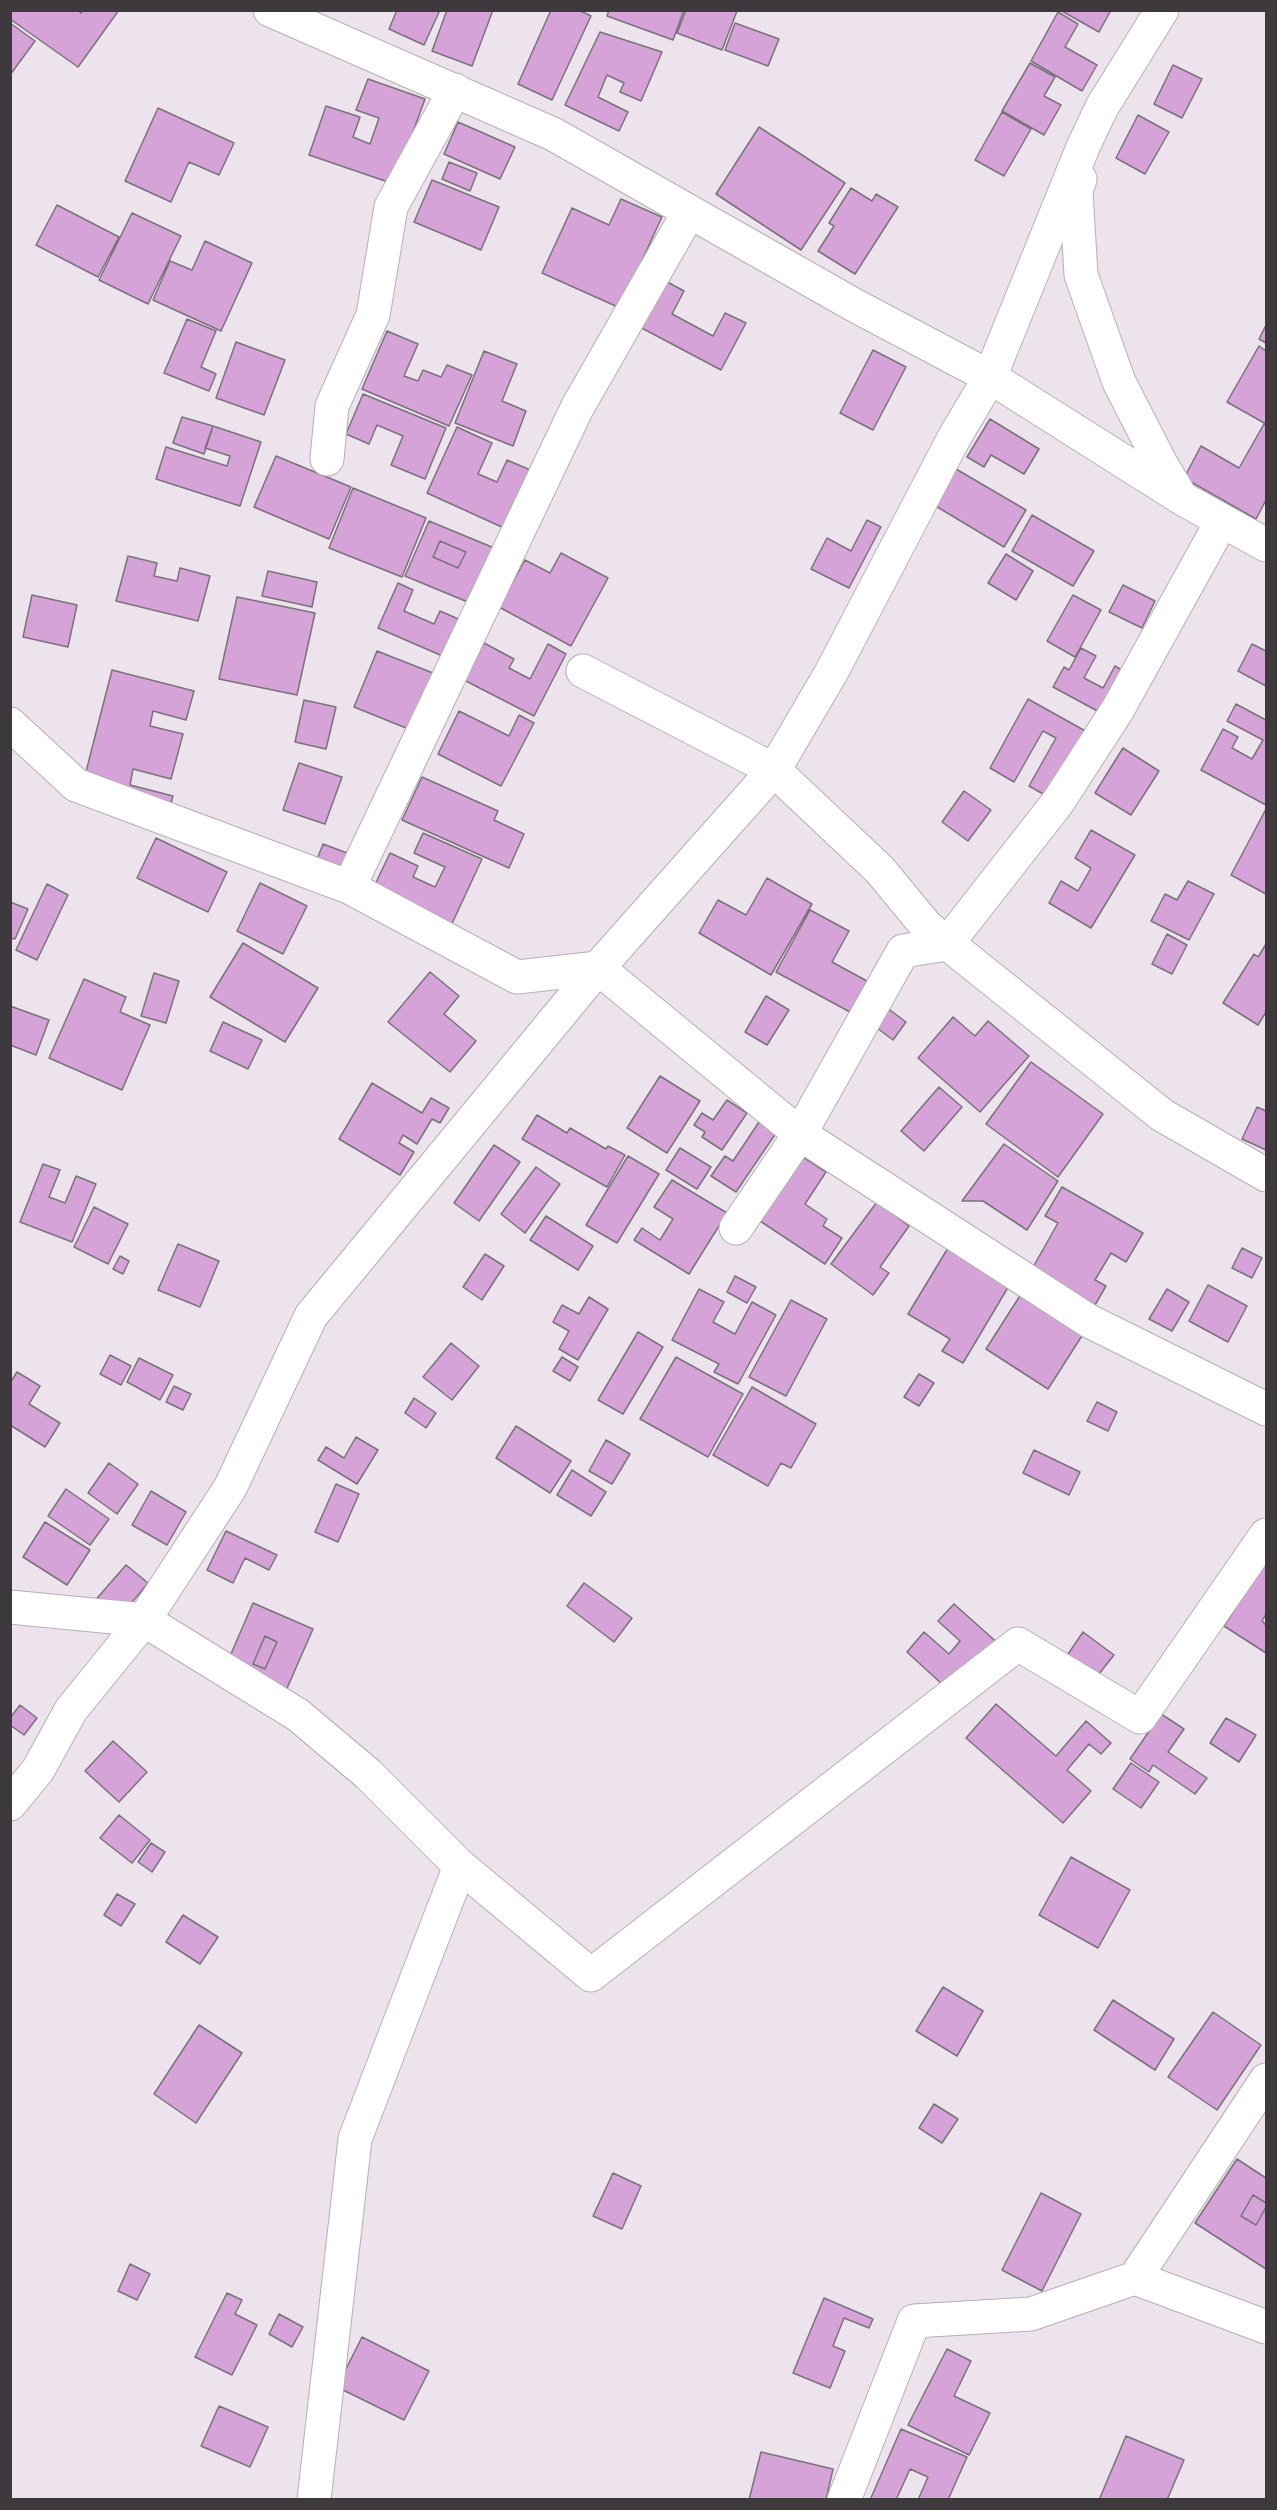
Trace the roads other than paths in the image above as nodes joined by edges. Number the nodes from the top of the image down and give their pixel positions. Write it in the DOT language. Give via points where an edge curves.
graph roads {
  1 [pos="270,10"];
  2 [pos="1162,10"];
  3 [pos="456,90"];
  4 [pos="1102,107"];
  5 [pos="689,212"];
  6 [pos="990,377"];
  7 [pos="327,459"];
  8 [pos="1182,499"];
  9 [pos="1222,520"];
  10 [pos="1266,542"];
  11 [pos="583,671"];
  12 [pos="10,724"];
  13 [pos="774,770"];
  14 [pos="349,887"];
  15 [pos="948,944"];
  16 [pos="598,968"];
  17 [pos="800,1134"];
  18 [pos="1266,1175"];
  19 [pos="736,1228"];
  20 [pos="1266,1409"];
  21 [pos="1266,1535"];
  22 [pos="10,1607"];
  23 [pos="144,1620"];
  24 [pos="10,1803"];
  25 [pos="460,1866"];
  26 [pos="1266,2080"];
  27 [pos="1136,2278"];
  28 [pos="1266,2327"];
  29 [pos="314,2499"];
  30 [pos="844,2499"];
  1 -- 3 [label="street"];
  2 -- 4 [label="street"];
  3 -- 5 [label="street" via="553,134"];
  3 -- 7 [label="street" via="391,207 373,315 332,406"];
  4 -- 6 [label="street"];
  4 -- 8 [label="street" via="1076,191 1081,275 1119,382"];
  5 -- 6 [label="street"];
  5 -- 14 [label="street" via="577,408"];
  6 -- 8 [label="street"];
  6 -- 13 [label="street" via="831,673"];
  8 -- 9 [label="street"];
  9 -- 10 [label="street"];
  9 -- 15 [label="street" via="1118,709 1058,802"];
  11 -- 13 [label="street"];
  12 -- 14 [label="street" via="76,785"];
  13 -- 15 [label="street" via="880,870 927,927"];
  13 -- 16 [label="street"];
  14 -- 16 [label="street" via="517,978"];
  15 -- 17 [label="street" via="903,951"];
  15 -- 18 [label="street" via="1162,1115"];
  16 -- 17 [label="street"];
  16 -- 23 [label="street" via="311,1316 230,1488"];
  17 -- 19 [label="street"];
  17 -- 20 [label="street" via="1089,1321"];
  21 -- 25 [label="street" via="1140,1717 1018,1644 591,1974"];
  22 -- 23 [label="street"];
  23 -- 24 [label="street" via="71,1710 38,1770"];
  23 -- 25 [label="street" via="298,1715 368,1774"];
  25 -- 29 [label="street" via="355,2139"];
  26 -- 27 [label="street"];
  27 -- 28 [label="street"];
  27 -- 30 [label="street" via="1031,2314 914,2321"];
}
